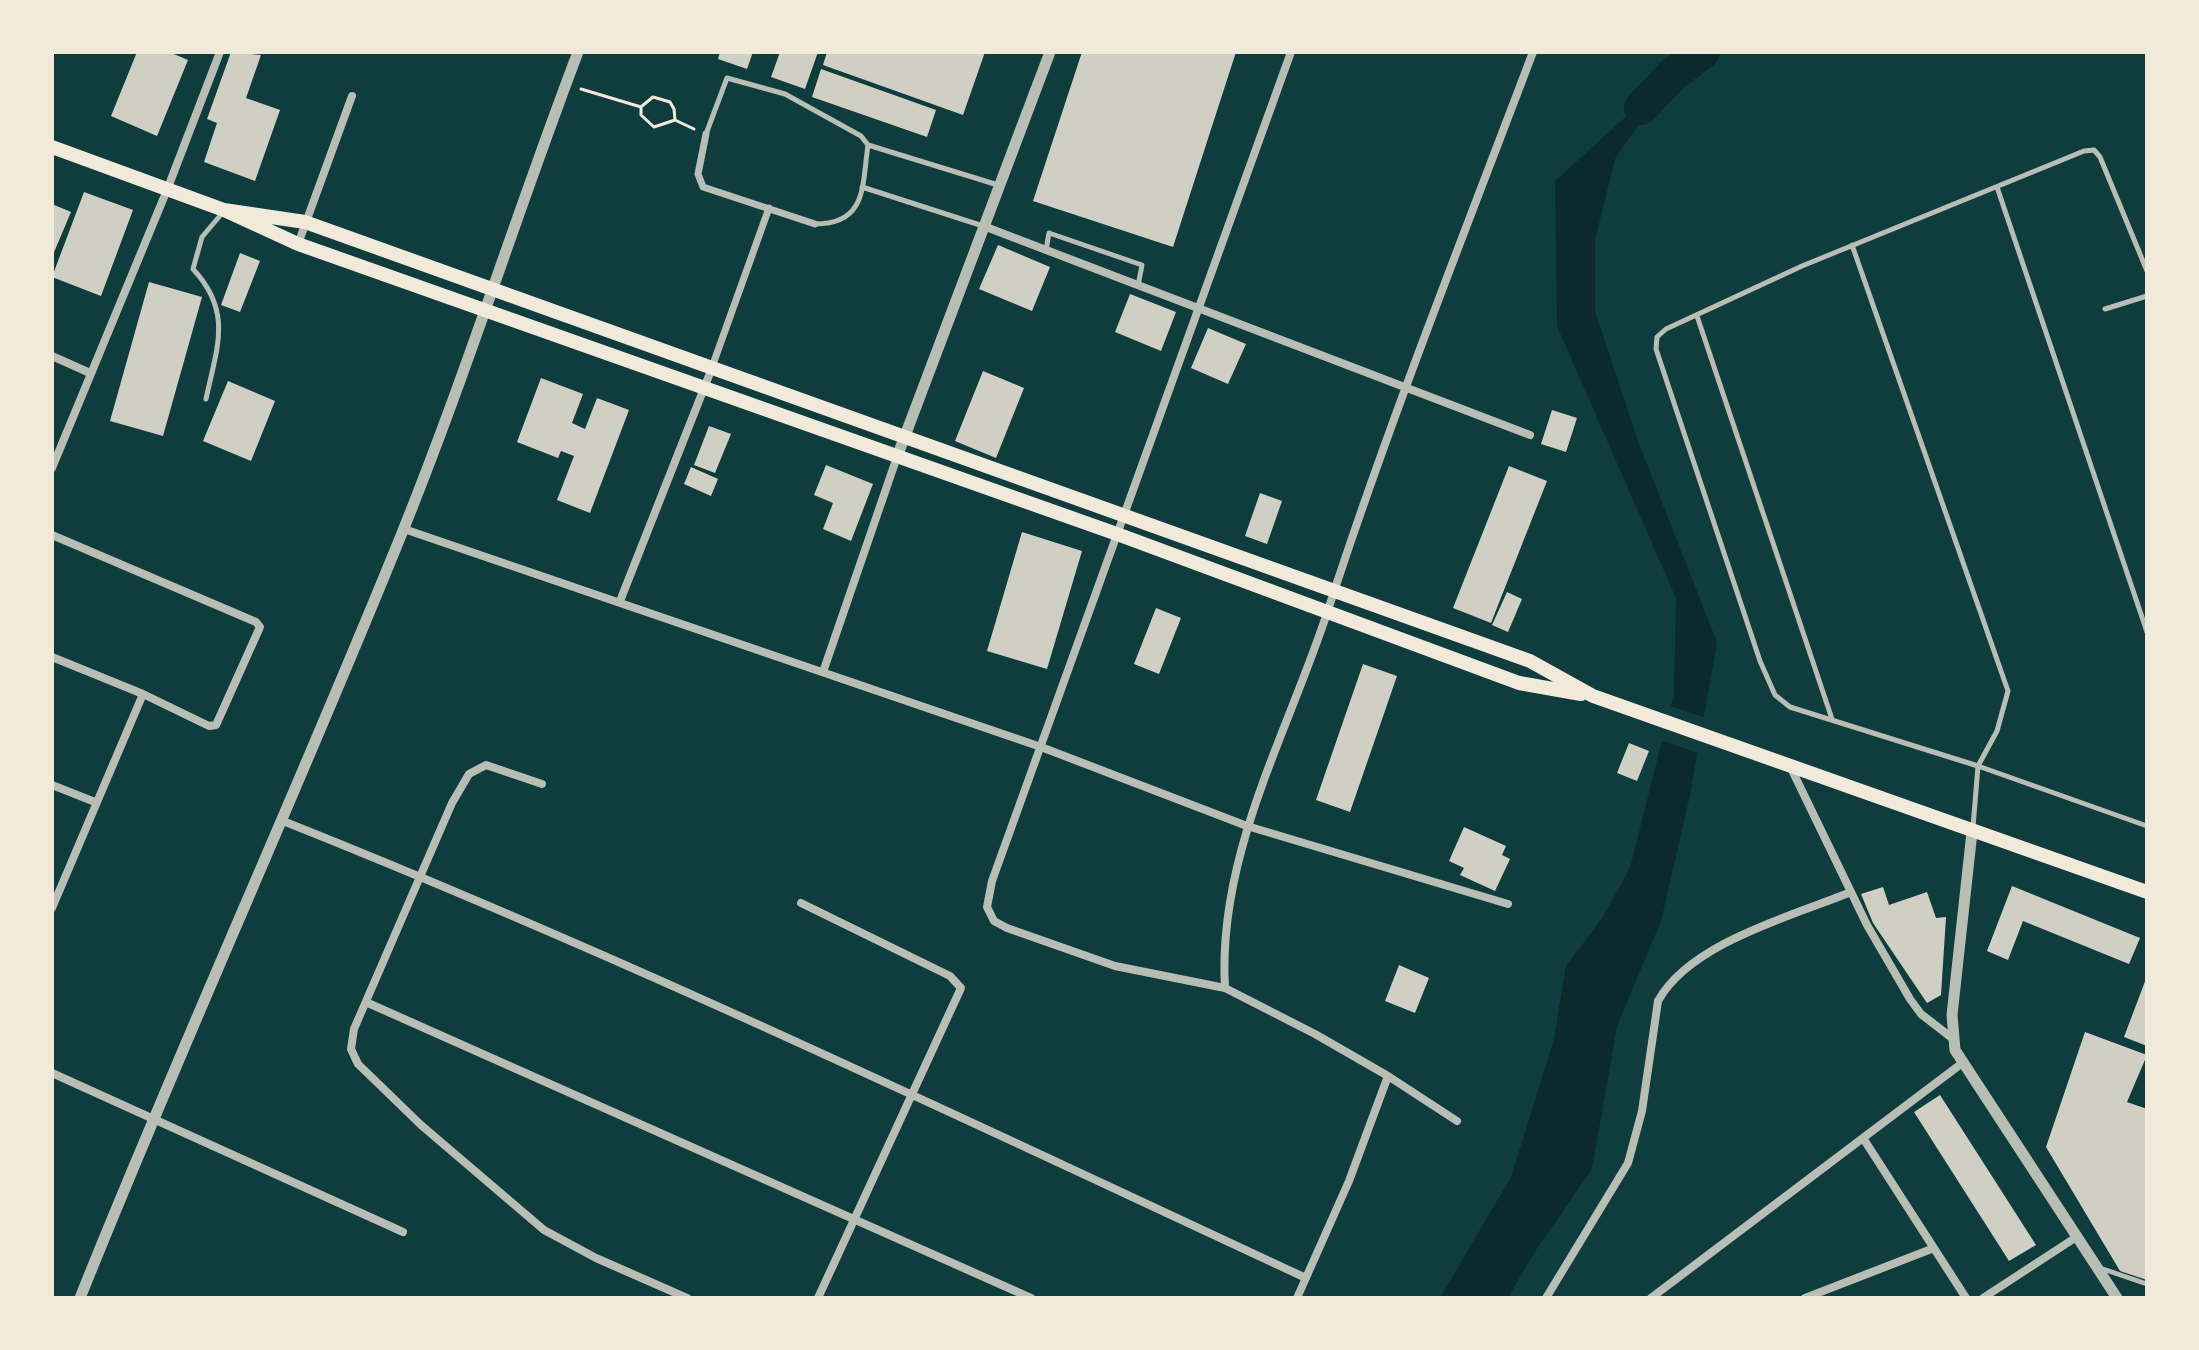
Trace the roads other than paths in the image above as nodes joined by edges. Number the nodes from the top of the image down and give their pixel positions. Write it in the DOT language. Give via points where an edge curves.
graph roads {
  1 [pos="578,52"];
  2 [pos="1050,52"];
  3 [pos="1291,52"];
  4 [pos="1533,52"];
  5 [pos="216,53"];
  6 [pos="352,96"];
  7 [pos="706,134"];
  8 [pos="868,145"];
  9 [pos="52,147"];
  10 [pos="1001,186"];
  11 [pos="862,187"];
  12 [pos="1997,187"];
  13 [pos="167,190"];
  14 [pos="769,208"];
  15 [pos="224,210"];
  16 [pos="305,222"];
  17 [pos="815,224"];
  18 [pos="986,227"];
  19 [pos="298,244"];
  20 [pos="1852,245"];
  21 [pos="1046,250"];
  22 [pos="2147,271"];
  23 [pos="1138,286"];
  24 [pos="492,289"];
  25 [pos="2147,296"];
  26 [pos="1195,309"];
  27 [pos="2105,309"];
  28 [pos="485,310"];
  29 [pos="1697,316"];
  30 [pos="52,356"];
  31 [pos="712,367"];
  32 [pos="90,373"];
  33 [pos="1407,386"];
  34 [pos="704,388"];
  35 [pos="206,399"];
  36 [pos="1530,435"];
  37 [pos="905,437"];
  38 [pos="897,457"];
  39 [pos="52,468"];
  40 [pos="1123,515"];
  41 [pos="404,529"];
  42 [pos="1117,534"];
  43 [pos="52,535"];
  44 [pos="1333,591"];
  45 [pos="620,601"];
  46 [pos="1327,611"];
  47 [pos="2147,632"];
  48 [pos="52,657"];
  49 [pos="823,672"];
  50 [pos="143,694"];
  51 [pos="1593,696"];
  52 [pos="1832,720"];
  53 [pos="1041,747"];
  54 [pos="1789,766"];
  55 [pos="1978,766"];
  56 [pos="542,784"];
  57 [pos="52,785"];
  58 [pos="95,802"];
  59 [pos="283,821"];
  60 [pos="1247,826"];
  61 [pos="2147,826"];
  62 [pos="1972,832"];
  63 [pos="420,876"];
  64 [pos="1851,892"];
  65 [pos="2147,892"];
  66 [pos="801,903"];
  67 [pos="1508,904"];
  68 [pos="52,908"];
  69 [pos="1225,988"];
  70 [pos="368,1003"];
  71 [pos="1952,1038"];
  72 [pos="1961,1064"];
  73 [pos="52,1073"];
  74 [pos="1388,1076"];
  75 [pos="911,1094"];
  76 [pos="153,1118"];
  77 [pos="1457,1121"];
  78 [pos="1863,1138"];
  79 [pos="853,1219"];
  80 [pos="403,1232"];
  81 [pos="2078,1236"];
  82 [pos="1934,1248"];
  83 [pos="2098,1268"];
  84 [pos="1306,1278"];
  85 [pos="2147,1284"];
  86 [pos="80,1298"];
  87 [pos="687,1298"];
  88 [pos="818,1298"];
  89 [pos="1031,1298"];
  90 [pos="1297,1298"];
  91 [pos="1546,1298"];
  92 [pos="1651,1298"];
  93 [pos="1805,1298"];
  94 [pos="1966,1298"];
  95 [pos="1983,1298"];
  96 [pos="2117,1298"];
  1 -- 24 [label="street"];
  2 -- 10 [label="street"];
  3 -- 26 [label="street"];
  4 -- 33 [label="street"];
  5 -- 13 [label="street"];
  6 -- 16 [label="street"];
  7 -- 8 [label="lane" via="727,78 785,94 861,136"];
  7 -- 14 [label="street" via="698,174 703,187"];
  8 -- 10 [label="lane"];
  8 -- 11 [label="lane"];
  9 -- 13 [label="main road"];
  10 -- 18 [label="street"];
  11 -- 17 [label="lane" via="845,220"];
  11 -- 18 [label="lane"];
  12 -- 20 [label="lane"];
  12 -- 22 [label="lane" via="2094,150"];
  12 -- 47 [label="lane"];
  13 -- 15 [label="main road"];
  13 -- 32 [label="street"];
  14 -- 17 [label="street"];
  14 -- 31 [label="street"];
  15 -- 16 [label="main road"];
  15 -- 19 [label="main road"];
  15 -- 35 [label="lane" via="202,237 193,269 211,288 220,336"];
  16 -- 19 [label="street"];
  16 -- 24 [label="main road"];
  18 -- 21 [label="street"];
  18 -- 37 [label="street"];
  19 -- 28 [label="main road"];
  20 -- 29 [label="lane"];
  20 -- 55 [label="lane" via="2008,691 1997,731"];
  21 -- 23 [label="street"];
  21 -- 23 [label="lane" via="1049,233 1142,265"];
  23 -- 26 [label="street"];
  24 -- 28 [label="street"];
  24 -- 31 [label="main road"];
  25 -- 27 [label="lane"];
  26 -- 33 [label="street"];
  26 -- 40 [label="street"];
  28 -- 34 [label="main road"];
  28 -- 41 [label="street"];
  29 -- 52 [label="lane"];
  29 -- 52 [label="lane" via="1666,329 1657,337 1656,349 1760,661 1775,695 1790,707"];
  30 -- 32 [label="street"];
  31 -- 34 [label="street"];
  31 -- 37 [label="main road"];
  32 -- 39 [label="street"];
  33 -- 36 [label="street"];
  33 -- 44 [label="street"];
  34 -- 38 [label="main road"];
  34 -- 45 [label="street"];
  37 -- 38 [label="street"];
  37 -- 40 [label="main road"];
  38 -- 42 [label="main road"];
  38 -- 49 [label="street"];
  40 -- 42 [label="street"];
  40 -- 44 [label="main road"];
  41 -- 45 [label="street"];
  41 -- 59 [label="street"];
  42 -- 46 [label="main road"];
  42 -- 53 [label="street"];
  43 -- 50 [label="street" via="260,627 216,725"];
  44 -- 46 [label="street"];
  44 -- 51 [label="main road" via="1530,661"];
  45 -- 49 [label="street"];
  46 -- 51 [label="main road" via="1519,683"];
  46 -- 60 [label="street"];
  48 -- 50 [label="street"];
  49 -- 53 [label="street"];
  50 -- 58 [label="street"];
  51 -- 54 [label="main road"];
  52 -- 55 [label="lane"];
  53 -- 60 [label="street"];
  53 -- 69 [label="street" via="992,881 987,907 994,921 1082,957"];
  54 -- 62 [label="main road"];
  54 -- 64 [label="street"];
  55 -- 61 [label="lane"];
  55 -- 62 [label="lane"];
  56 -- 63 [label="street" via="478,767 463,783"];
  57 -- 58 [label="street"];
  58 -- 68 [label="street"];
  59 -- 63 [label="street"];
  59 -- 76 [label="street"];
  60 -- 67 [label="street"];
  60 -- 69 [label="street" via="1223,953"];
  62 -- 65 [label="main road"];
  62 -- 71 [label="street"];
  63 -- 70 [label="street"];
  63 -- 75 [label="street"];
  64 -- 71 [label="street" via="1910,999"];
  64 -- 91 [label="street" via="1741,937 1694,962 1666,987 1658,1001 1642,1111 1628,1163"];
  66 -- 75 [label="street" via="950,976 961,988"];
  69 -- 74 [label="street"];
  70 -- 79 [label="street"];
  70 -- 87 [label="street" via="354,1029 351,1049 358,1064 421,1125 544,1230"];
  71 -- 72 [label="street"];
  72 -- 78 [label="street"];
  72 -- 81 [label="street"];
  73 -- 76 [label="street"];
  74 -- 77 [label="street"];
  74 -- 84 [label="street"];
  75 -- 79 [label="street"];
  75 -- 84 [label="street"];
  76 -- 80 [label="street"];
  76 -- 86 [label="street"];
  78 -- 82 [label="street"];
  78 -- 92 [label="street"];
  79 -- 88 [label="street"];
  79 -- 89 [label="street"];
  81 -- 83 [label="street"];
  81 -- 95 [label="street"];
  82 -- 93 [label="street"];
  82 -- 94 [label="street"];
  83 -- 85 [label="lane"];
  83 -- 96 [label="street"];
  84 -- 90 [label="street"];
}
